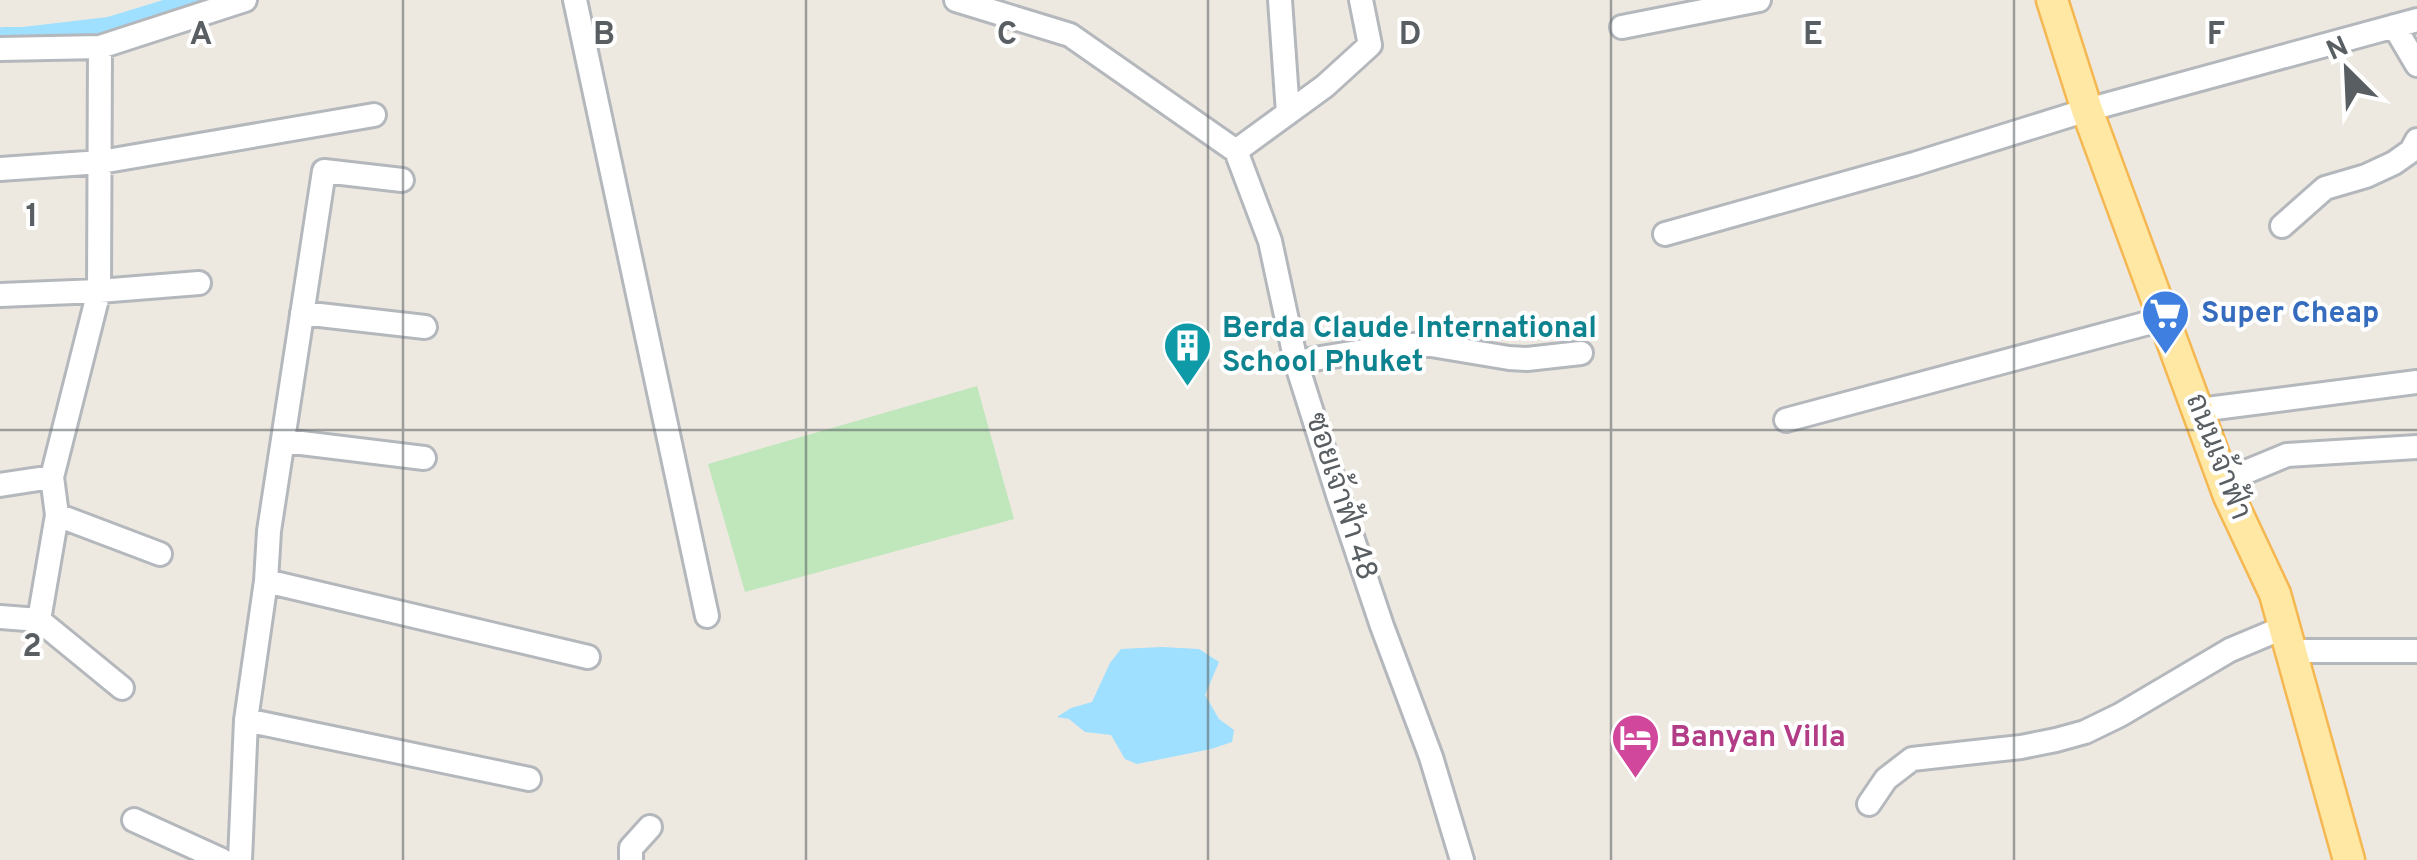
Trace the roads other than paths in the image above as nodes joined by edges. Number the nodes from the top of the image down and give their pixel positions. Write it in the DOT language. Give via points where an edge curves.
graph roads {
  1 [pos="245,0"];
  2 [pos="574,0"];
  3 [pos="956,0"];
  4 [pos="1280,0"];
  5 [pos="1361,0"];
  6 [pos="1758,0"];
  7 [pos="2052,0"];
  8 [pos="2406,23"];
  9 [pos="1622,27"];
  10 [pos="100,47"];
  11 [pos="0,50"];
  12 [pos="2417,64"];
  13 [pos="2087,110"];
  14 [pos="1288,113"];
  15 [pos="374,115"];
  16 [pos="2417,140"];
  17 [pos="1236,152"];
  18 [pos="100,162"];
  19 [pos="0,168"];
  20 [pos="402,180"];
  21 [pos="2282,226"];
  22 [pos="1665,234"];
  23 [pos="199,283"];
  24 [pos="99,291"];
  25 [pos="0,295"];
  26 [pos="302,313"];
  27 [pos="2163,319"];
  28 [pos="425,328"];
  29 [pos="1581,353"];
  30 [pos="1296,362"];
  31 [pos="2417,382"];
  32 [pos="2199,410"];
  33 [pos="1786,420"];
  34 [pos="285,440"];
  35 [pos="2417,447"];
  36 [pos="424,458"];
  37 [pos="52,477"];
  38 [pos="2224,481"];
  39 [pos="0,485"];
  40 [pos="57,515"];
  41 [pos="160,554"];
  42 [pos="266,581"];
  43 [pos="707,616"];
  44 [pos="0,617"];
  45 [pos="39,620"];
  46 [pos="2288,639"];
  47 [pos="2417,651"];
  48 [pos="588,658"];
  49 [pos="122,688"];
  50 [pos="246,720"];
  51 [pos="530,779"];
  52 [pos="1869,804"];
  53 [pos="134,820"];
  54 [pos="650,827"];
  55 [pos="222,860"];
  56 [pos="240,860"];
  57 [pos="630,860"];
  58 [pos="1462,860"];
  59 [pos="2349,860"];
  1 -- 10 [label="street"];
  2 -- 43 [label="street"];
  3 -- 17 [label="street" via="1070,35"];
  4 -- 14 [label="street"];
  5 -- 14 [label="street" via="1370,45"];
  6 -- 9 [label="street"];
  7 -- 13 [label="main road, ถนนเจ้าฟ้า"];
  8 -- 12 [label="street"];
  8 -- 13 [label="street"];
  10 -- 11 [label="street"];
  10 -- 18 [label="street"];
  13 -- 22 [label="street"];
  13 -- 27 [label="main road, ถนนเจ้าฟ้า"];
  14 -- 17 [label="street"];
  15 -- 18 [label="street"];
  16 -- 21 [label="street" via="2394,163 2326,188"];
  17 -- 30 [label="street, ซอยเจ้าฟ้า 48" via="1270,241"];
  18 -- 19 [label="street"];
  18 -- 24 [label="street"];
  20 -- 26 [label="street" via="324,171"];
  23 -- 24 [label="street"];
  24 -- 25 [label="street"];
  24 -- 37 [label="street"];
  26 -- 28 [label="street"];
  26 -- 34 [label="street"];
  27 -- 32 [label="main road, ถนนเจ้าฟ้า"];
  27 -- 33 [label="street"];
  29 -- 30 [label="street" via="1526,359 1400,345"];
  30 -- 58 [label="street, ซอยเจ้าฟ้า 48"];
  31 -- 32 [label="street"];
  32 -- 38 [label="main road, ถนนเจ้าฟ้า"];
  34 -- 36 [label="street"];
  34 -- 42 [label="street"];
  35 -- 38 [label="street" via="2287,456"];
  37 -- 39 [label="street"];
  37 -- 40 [label="street"];
  38 -- 46 [label="main road, ถนนเจ้าฟ้า" via="2276,594"];
  40 -- 41 [label="street"];
  40 -- 45 [label="street"];
  42 -- 48 [label="street"];
  42 -- 50 [label="street"];
  44 -- 45 [label="street"];
  45 -- 49 [label="street"];
  46 -- 47 [label="street"];
  46 -- 52 [label="street" via="2230,650 2086,732 1912,759"];
  46 -- 59 [label="main road, ถนนเจ้าฟ้า"];
  50 -- 51 [label="street"];
  50 -- 56 [label="street"];
  53 -- 55 [label="street"];
  54 -- 57 [label="street" via="631,848"];
}
